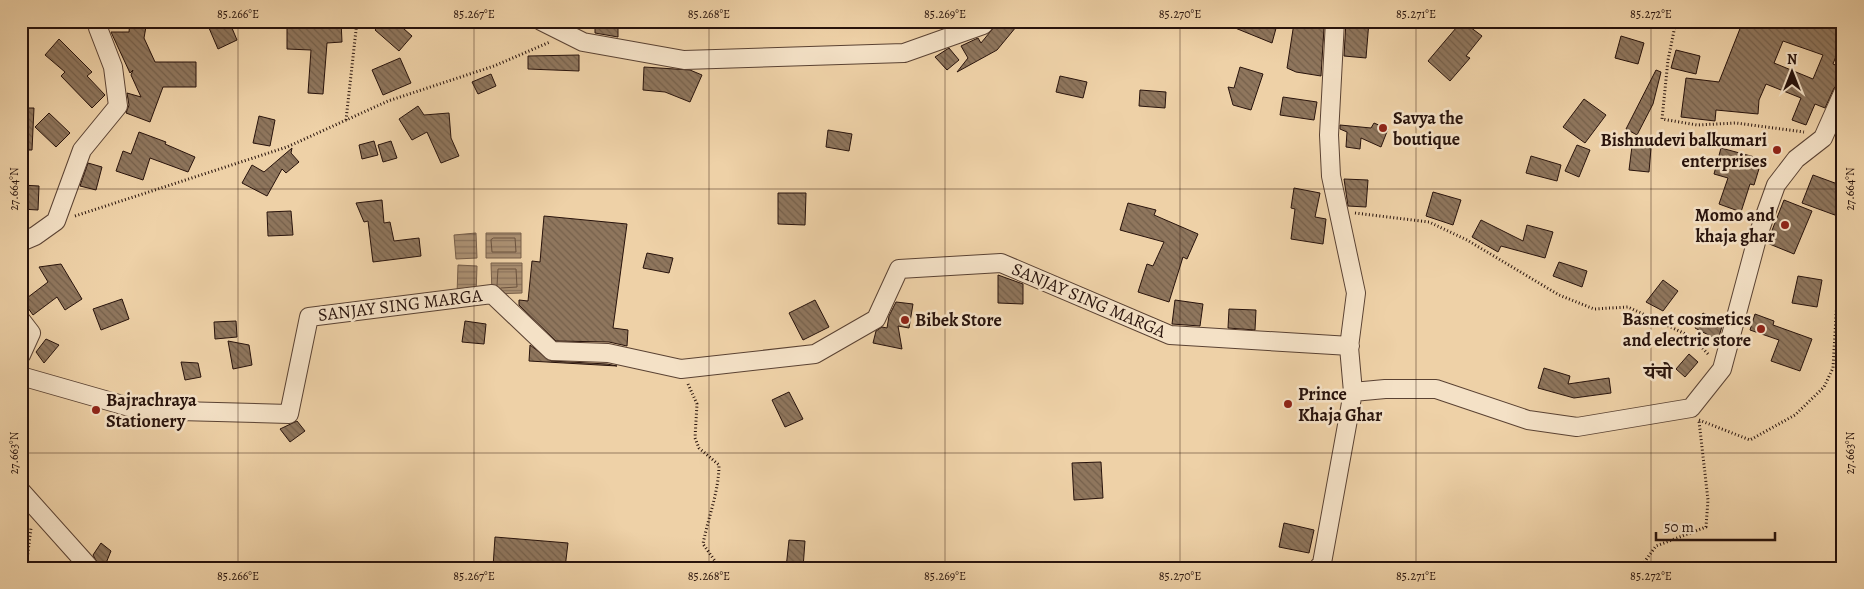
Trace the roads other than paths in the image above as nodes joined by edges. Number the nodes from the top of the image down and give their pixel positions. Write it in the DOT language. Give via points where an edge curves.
graph roads {
  1 [pos="101,21"];
  2 [pos="541,21"];
  3 [pos="986,21"];
  4 [pos="1335,21"];
  5 [pos="1843,93"];
  6 [pos="21,242"];
  7 [pos="21,320"];
  8 [pos="1350,346"];
  9 [pos="21,355"];
  10 [pos="21,376"];
  11 [pos="1353,392"];
  12 [pos="21,492"];
  13 [pos="90,568"];
  14 [pos="1318,568"];
  1 -- 6 [label="street" via="98,28 114,67 118,106 82,150 55,222"];
  2 -- 3 [label="street" via="583,42 684,60 904,53 983,25"];
  4 -- 8 [label="street" via="1329,135 1331,176 1356,293"];
  5 -- 11 [label="street" via="1823,138 1796,159 1776,185 1758,235 1722,369 1695,414 1577,427 1528,420 1436,388"];
  7 -- 9 [label="street" via="31,333"];
  8 -- 10 [label="street, SANJAY SING MARGA" via="1170,335 1001,263 899,269 876,319 815,354 681,369 608,353 552,352 492,294 309,317 289,414 140,410"];
  8 -- 11 [label="street"];
  11 -- 14 [label="street" via="1322,563"];
  12 -- 13 [label="street"];
}
